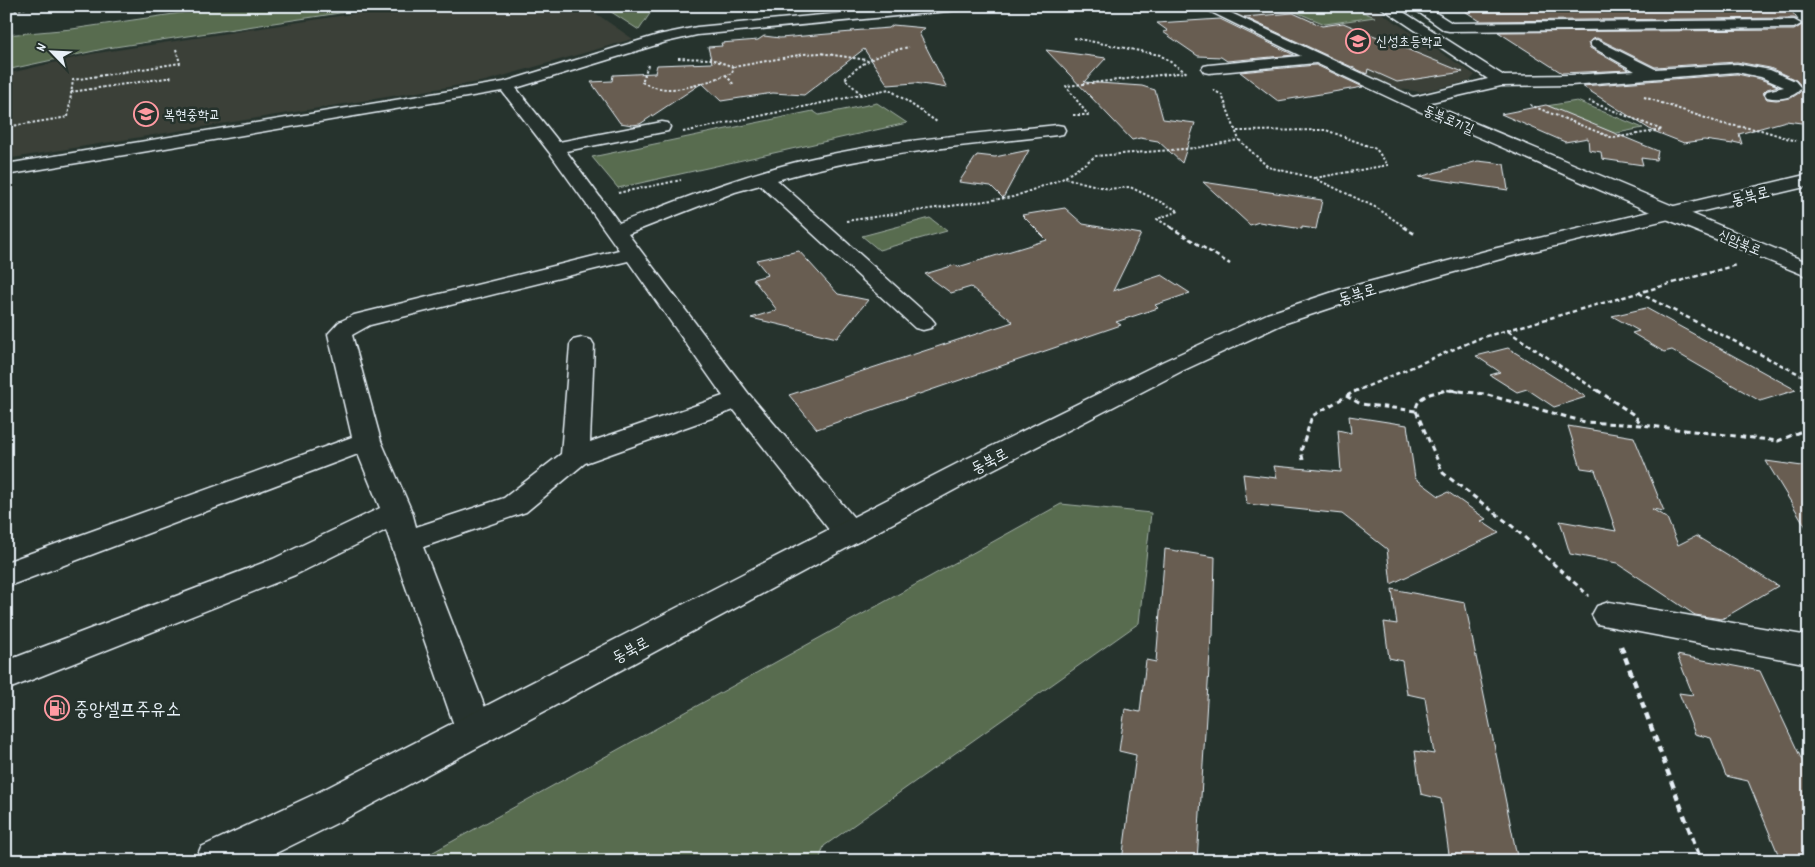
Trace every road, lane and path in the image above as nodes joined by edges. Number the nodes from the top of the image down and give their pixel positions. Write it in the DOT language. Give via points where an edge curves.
graph roads {
  1 [pos="33,6"];
  2 [pos="959,6"];
  3 [pos="1205,6"];
  4 [pos="1385,6"];
  5 [pos="1416,6"];
  6 [pos="1617,10"];
  7 [pos="1771,11"];
  8 [pos="6,14"];
  9 [pos="1798,19"];
  10 [pos="1652,26"];
  11 [pos="1809,30"];
  12 [pos="1074,38"];
  13 [pos="1597,44"];
  14 [pos="909,47"];
  15 [pos="176,49"];
  16 [pos="669,59"];
  17 [pos="1319,59"];
  18 [pos="650,60"];
  19 [pos="867,60"];
  20 [pos="734,67"];
  21 [pos="1208,68"];
  22 [pos="1650,73"];
  23 [pos="726,75"];
  24 [pos="1192,76"];
  25 [pos="173,77"];
  26 [pos="1501,82"];
  27 [pos="734,85"];
  28 [pos="506,86"];
  29 [pos="1214,90"];
  30 [pos="71,92"];
  31 [pos="861,94"];
  32 [pos="1773,94"];
  33 [pos="1641,96"];
  34 [pos="1583,99"];
  35 [pos="1411,102"];
  36 [pos="1540,103"];
  37 [pos="941,124"];
  38 [pos="6,127"];
  39 [pos="670,130"];
  40 [pos="1057,130"];
  41 [pos="1237,131"];
  42 [pos="1240,140"];
  43 [pos="1796,141"];
  44 [pos="555,148"];
  45 [pos="6,170"];
  46 [pos="764,178"];
  47 [pos="1064,178"];
  48 [pos="1314,178"];
  49 [pos="1809,180"];
  50 [pos="1671,214"];
  51 [pos="816,225"];
  52 [pos="615,232"];
  53 [pos="1416,235"];
  54 [pos="633,253"];
  55 [pos="1744,262"];
  56 [pos="1230,264"];
  57 [pos="1809,271"];
  58 [pos="1639,292"];
  59 [pos="923,323"];
  60 [pos="1508,330"];
  61 [pos="582,344"];
  62 [pos="1809,379"];
  63 [pos="1346,395"];
  64 [pos="739,399"];
  65 [pos="1416,412"];
  66 [pos="1642,425"];
  67 [pos="1809,428"];
  68 [pos="367,441"];
  69 [pos="576,457"];
  70 [pos="1303,460"];
  71 [pos="401,527"];
  72 [pos="849,533"];
  73 [pos="6,574"];
  74 [pos="1609,615"];
  75 [pos="1809,650"];
  76 [pos="6,676"];
  77 [pos="475,731"];
  78 [pos="216,861"];
  79 [pos="1701,861"];
  1 -- 8 [label="path"];
  2 -- 28 [label="street" via="696,31"];
  3 -- 17 [label="street"];
  4 -- 26 [label="street"];
  5 -- 10 [label="street" via="1449,27"];
  6 -- 10 [label="street"];
  7 -- 9 [label="street"];
  9 -- 10 [label="street"];
  9 -- 11 [label="street"];
  12 -- 24 [label="path" via="1160,55"];
  13 -- 22 [label="street"];
  14 -- 19 [label="path"];
  15 -- 30 [label="path" via="180,63 73,80"];
  16 -- 20 [label="path" via="711,59"];
  17 -- 21 [label="street"];
  17 -- 35 [label="street"];
  18 -- 23 [label="path" via="642,82 650,88 676,89"];
  19 -- 20 [label="path" via="820,53"];
  19 -- 31 [label="path" via="854,68 845,80"];
  20 -- 23 [label="path" via="732,73"];
  22 -- 26 [label="street, 동북로71길"];
  22 -- 32 [label="street, 동북로71길" via="1737,68 1765,72 1793,88"];
  23 -- 27 [label="path"];
  25 -- 30 [label="path"];
  26 -- 35 [label="street, 동북로71길"];
  28 -- 44 [label="street"];
  28 -- 45 [label="street"];
  29 -- 41 [label="path" via="1222,95"];
  30 -- 38 [label="path" via="68,117"];
  31 -- 37 [label="path" via="889,88"];
  31 -- 39 [label="path"];
  33 -- 43 [label="path" via="1723,124 1761,130"];
  34 -- 36 [label="path" via="1662,130 1613,138 1530,105"];
  35 -- 50 [label="street, 동북로71길"];
  39 -- 44 [label="street"];
  40 -- 46 [label="street" via="915,146 811,164"];
  41 -- 42 [label="path"];
  41 -- 48 [label="path" via="1326,130 1376,149 1388,165"];
  42 -- 47 [label="path" via="1196,148 1096,156"];
  42 -- 48 [label="path" via="1268,167"];
  44 -- 52 [label="street"];
  46 -- 51 [label="street"];
  46 -- 52 [label="street" via="728,188"];
  47 -- 51 [label="path" via="1013,197"];
  47 -- 56 [label="path" via="1109,189 1130,187 1179,211 1157,219"];
  48 -- 53 [label="path" via="1376,208"];
  49 -- 50 [label="street, 동북로"];
  50 -- 57 [label="street, 신암북로"];
  50 -- 72 [label="street, 동북로" via="1504,252 1350,294 1275,319 1165,370"];
  51 -- 59 [label="street"];
  52 -- 54 [label="street"];
  54 -- 64 [label="street"];
  54 -- 68 [label="street" via="362,320 343,330 341,341"];
  55 -- 58 [label="path"];
  58 -- 60 [label="path"];
  58 -- 62 [label="path"];
  60 -- 63 [label="path" via="1480,338"];
  60 -- 66 [label="path" via="1634,415"];
  61 -- 69 [label="street"];
  63 -- 65 [label="path" via="1361,404"];
  63 -- 70 [label="path" via="1312,416 1301,451"];
  64 -- 69 [label="street"];
  64 -- 72 [label="street"];
  65 -- 66 [label="path" via="1420,399 1447,390 1484,394 1585,422"];
  65 -- 74 [label="path" via="1443,473 1512,526"];
  66 -- 67 [label="path" via="1778,441"];
  68 -- 71 [label="street"];
  68 -- 73 [label="street"];
  69 -- 71 [label="street" via="515,505"];
  71 -- 76 [label="street" via="284,567"];
  71 -- 77 [label="street"];
  72 -- 77 [label="street, 동북로"];
  74 -- 75 [label="street"];
  74 -- 79 [label="path"];
  77 -- 78 [label="street, 동북로"];
}
